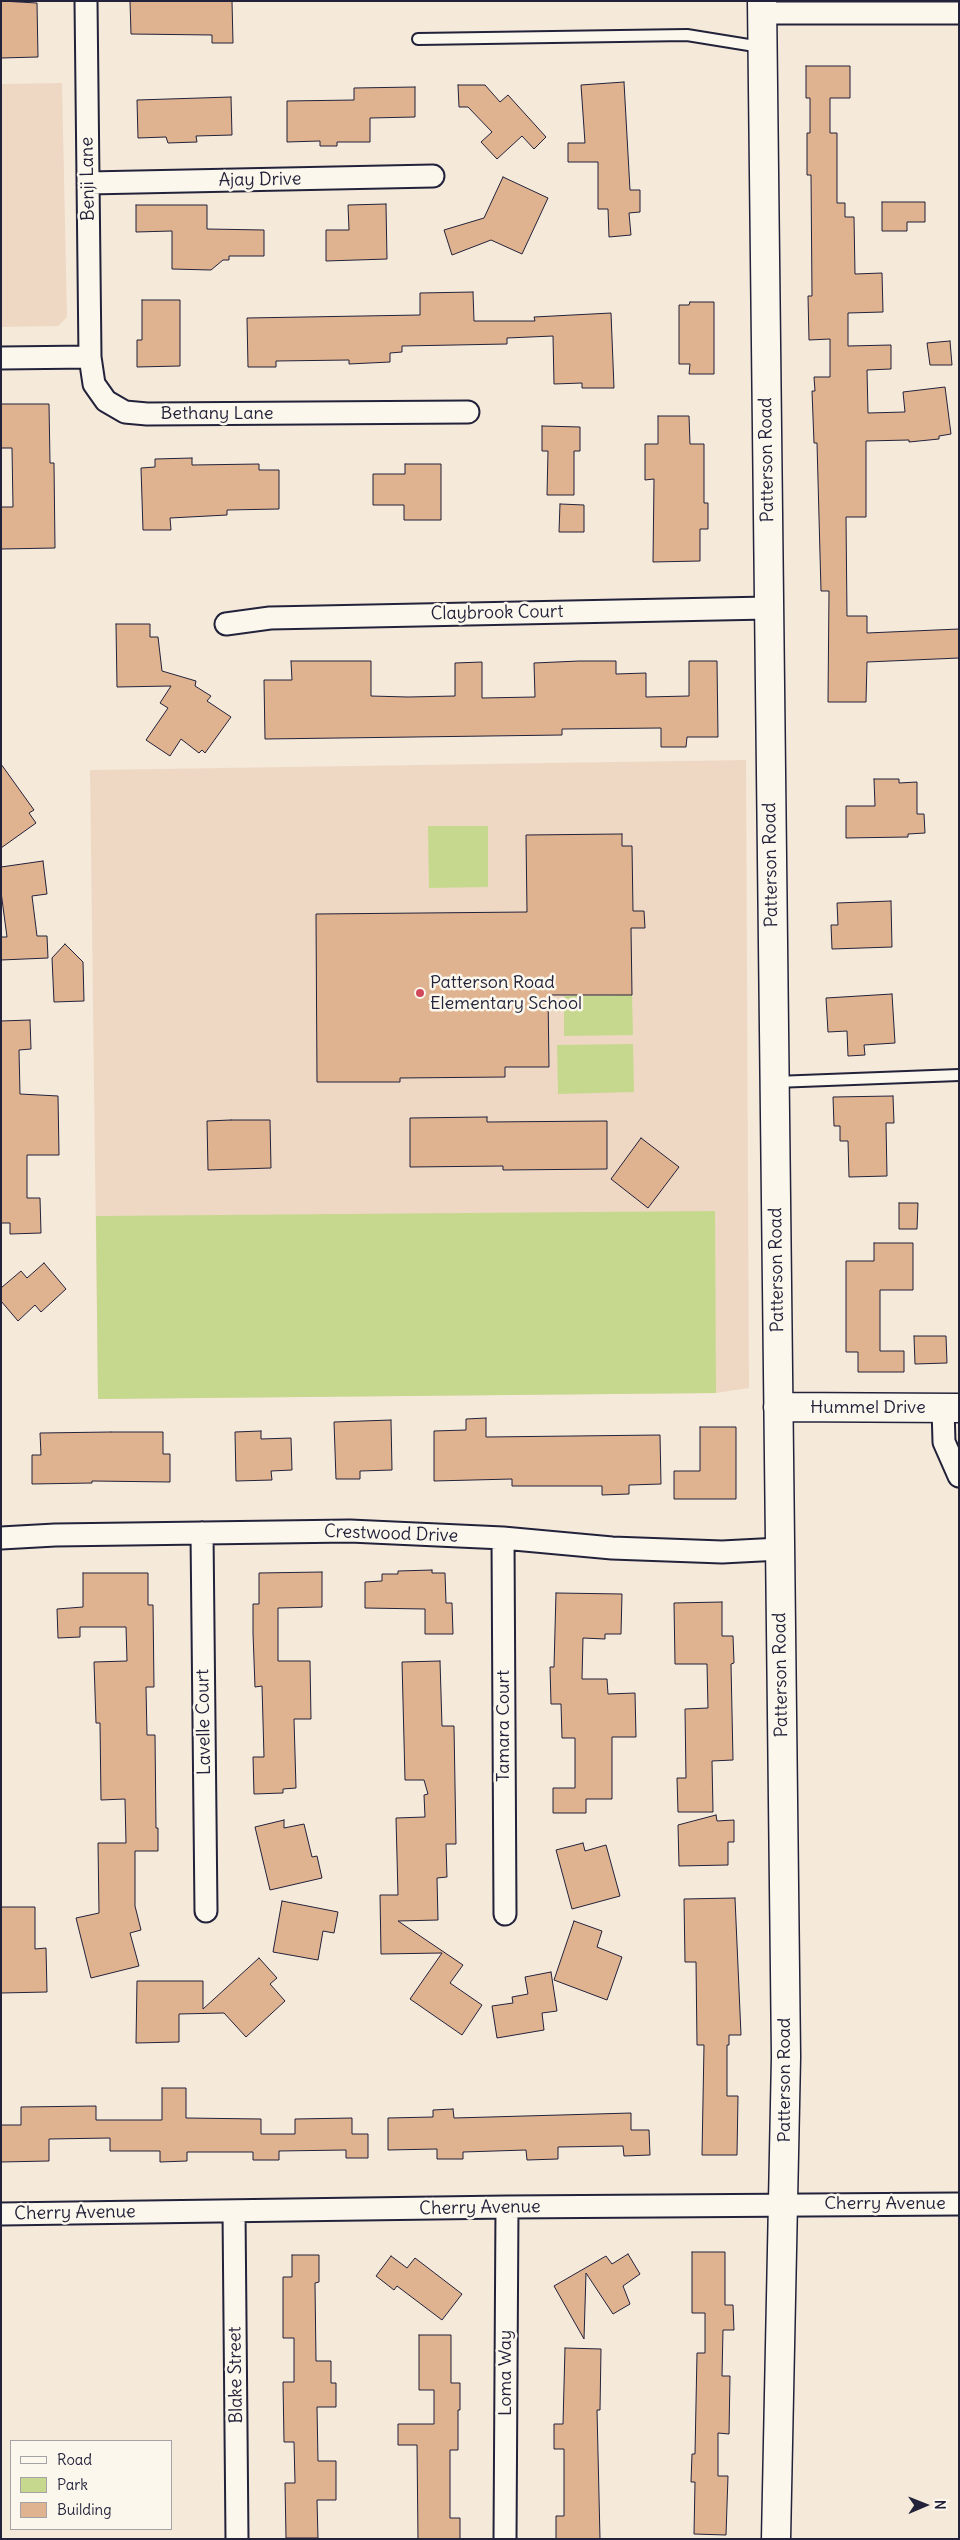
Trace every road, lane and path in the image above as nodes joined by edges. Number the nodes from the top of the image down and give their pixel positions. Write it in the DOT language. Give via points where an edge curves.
graph roads {
  1 [pos="86,1"];
  2 [pos="762,7"];
  3 [pos="959,14"];
  4 [pos="418,39"];
  5 [pos="762,48"];
  6 [pos="432,176"];
  7 [pos="88,183"];
  8 [pos="90,357"];
  9 [pos="1,358"];
  10 [pos="468,412"];
  11 [pos="768,608"];
  12 [pos="226,624"];
  13 [pos="959,1075"];
  14 [pos="774,1082"];
  15 [pos="778,1407"];
  16 [pos="951,1408"];
  17 [pos="959,1476"];
  18 [pos="202,1532"];
  19 [pos="1,1538"];
  20 [pos="503,1538"];
  21 [pos="780,1549"];
  22 [pos="206,1912"];
  23 [pos="505,1914"];
  24 [pos="784,2204"];
  25 [pos="959,2204"];
  26 [pos="507,2207"];
  27 [pos="234,2211"];
  28 [pos="1,2214"];
  29 [pos="237,2539"];
  30 [pos="506,2539"];
  31 [pos="776,2539"];
  1 -- 7 [label="street, Benji Lane"];
  2 -- 3 [label="street"];
  2 -- 5 [label="street, Patterson Road"];
  4 -- 5 [label="lane" via="687,35"];
  5 -- 11 [label="street, Patterson Road"];
  6 -- 7 [label="street, Ajay Drive"];
  7 -- 8 [label="street, Benji Lane"];
  8 -- 9 [label="street"];
  8 -- 10 [label="street, Bethany Lane" via="94,384 106,401 125,412"];
  11 -- 12 [label="street, Claybrook Court" via="270,618"];
  11 -- 14 [label="street, Patterson Road"];
  13 -- 14 [label="lane"];
  14 -- 15 [label="street, Patterson Road"];
  15 -- 16 [label="street, Hummel Drive"];
  15 -- 21 [label="street, Patterson Road"];
  16 -- 17 [label="street" via="944,1442"];
  18 -- 19 [label="street, Crestwood Drive"];
  18 -- 20 [label="street, Crestwood Drive" via="350,1531"];
  18 -- 22 [label="street, Lavelle Court"];
  20 -- 21 [label="street, Crestwood Drive" via="621,1548 722,1552"];
  20 -- 23 [label="street, Tamara Court"];
  21 -- 24 [label="street, Patterson Road" via="786,2047"];
  24 -- 25 [label="street, Cherry Avenue"];
  24 -- 26 [label="street, Cherry Avenue"];
  24 -- 31 [label="street, Patterson Road"];
  26 -- 27 [label="street, Cherry Avenue"];
  26 -- 30 [label="street, Loma Way"];
  27 -- 28 [label="street, Cherry Avenue"];
  27 -- 29 [label="street, Blake Street"];
}
